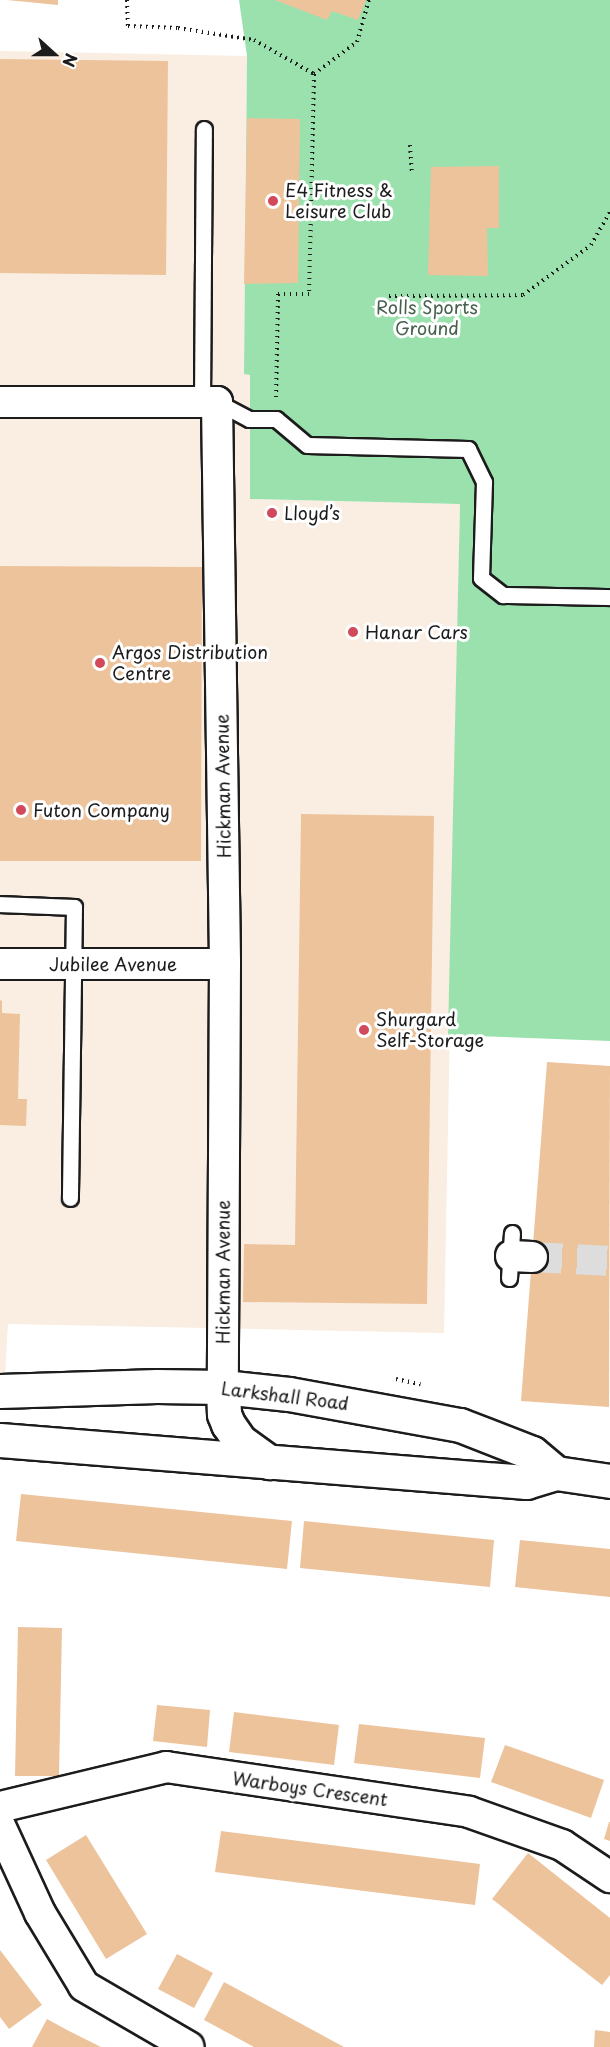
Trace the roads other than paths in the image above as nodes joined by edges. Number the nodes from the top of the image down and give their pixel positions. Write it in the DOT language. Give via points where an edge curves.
graph roads {
  1 [pos="204,129"];
  2 [pos="0,402"];
  3 [pos="209,402"];
  4 [pos="610,597"];
  5 [pos="0,904"];
  6 [pos="0,964"];
  7 [pos="75,964"];
  8 [pos="225,964"];
  9 [pos="70,1198"];
  10 [pos="223,1387"];
  11 [pos="0,1391"];
  12 [pos="0,1440"];
  13 [pos="269,1462"];
  14 [pos="556,1473"];
  15 [pos="610,1481"];
  16 [pos="0,1807"];
  17 [pos="0,1826"];
  18 [pos="610,1877"];
  19 [pos="189,2047"];
  1 -- 3 [label="lane"];
  2 -- 3 [label="street"];
  3 -- 4 [label="lane" via="249,419 276,419 307,445 468,449 484,483 481,578 502,594"];
  3 -- 8 [label="street, Hickman Avenue"];
  5 -- 7 [label="lane" via="74,907"];
  6 -- 7 [label="street, Jubilee Avenue"];
  7 -- 8 [label="street, Jubilee Avenue"];
  7 -- 9 [label="lane"];
  8 -- 10 [label="street, Hickman Avenue"];
  10 -- 11 [label="main road, Larkshall Road"];
  10 -- 13 [label="main road" via="228,1424 240,1441"];
  10 -- 14 [label="main road, Larkshall Road" via="289,1394 460,1425 532,1453"];
  12 -- 13 [label="main road"];
  13 -- 14 [label="main road" via="526,1482"];
  14 -- 15 [label="main road"];
  16 -- 18 [label="street, Warboys Crescent" via="166,1767 469,1812 562,1845"];
  17 -- 19 [label="street" via="40,1913 84,1986"];
}
